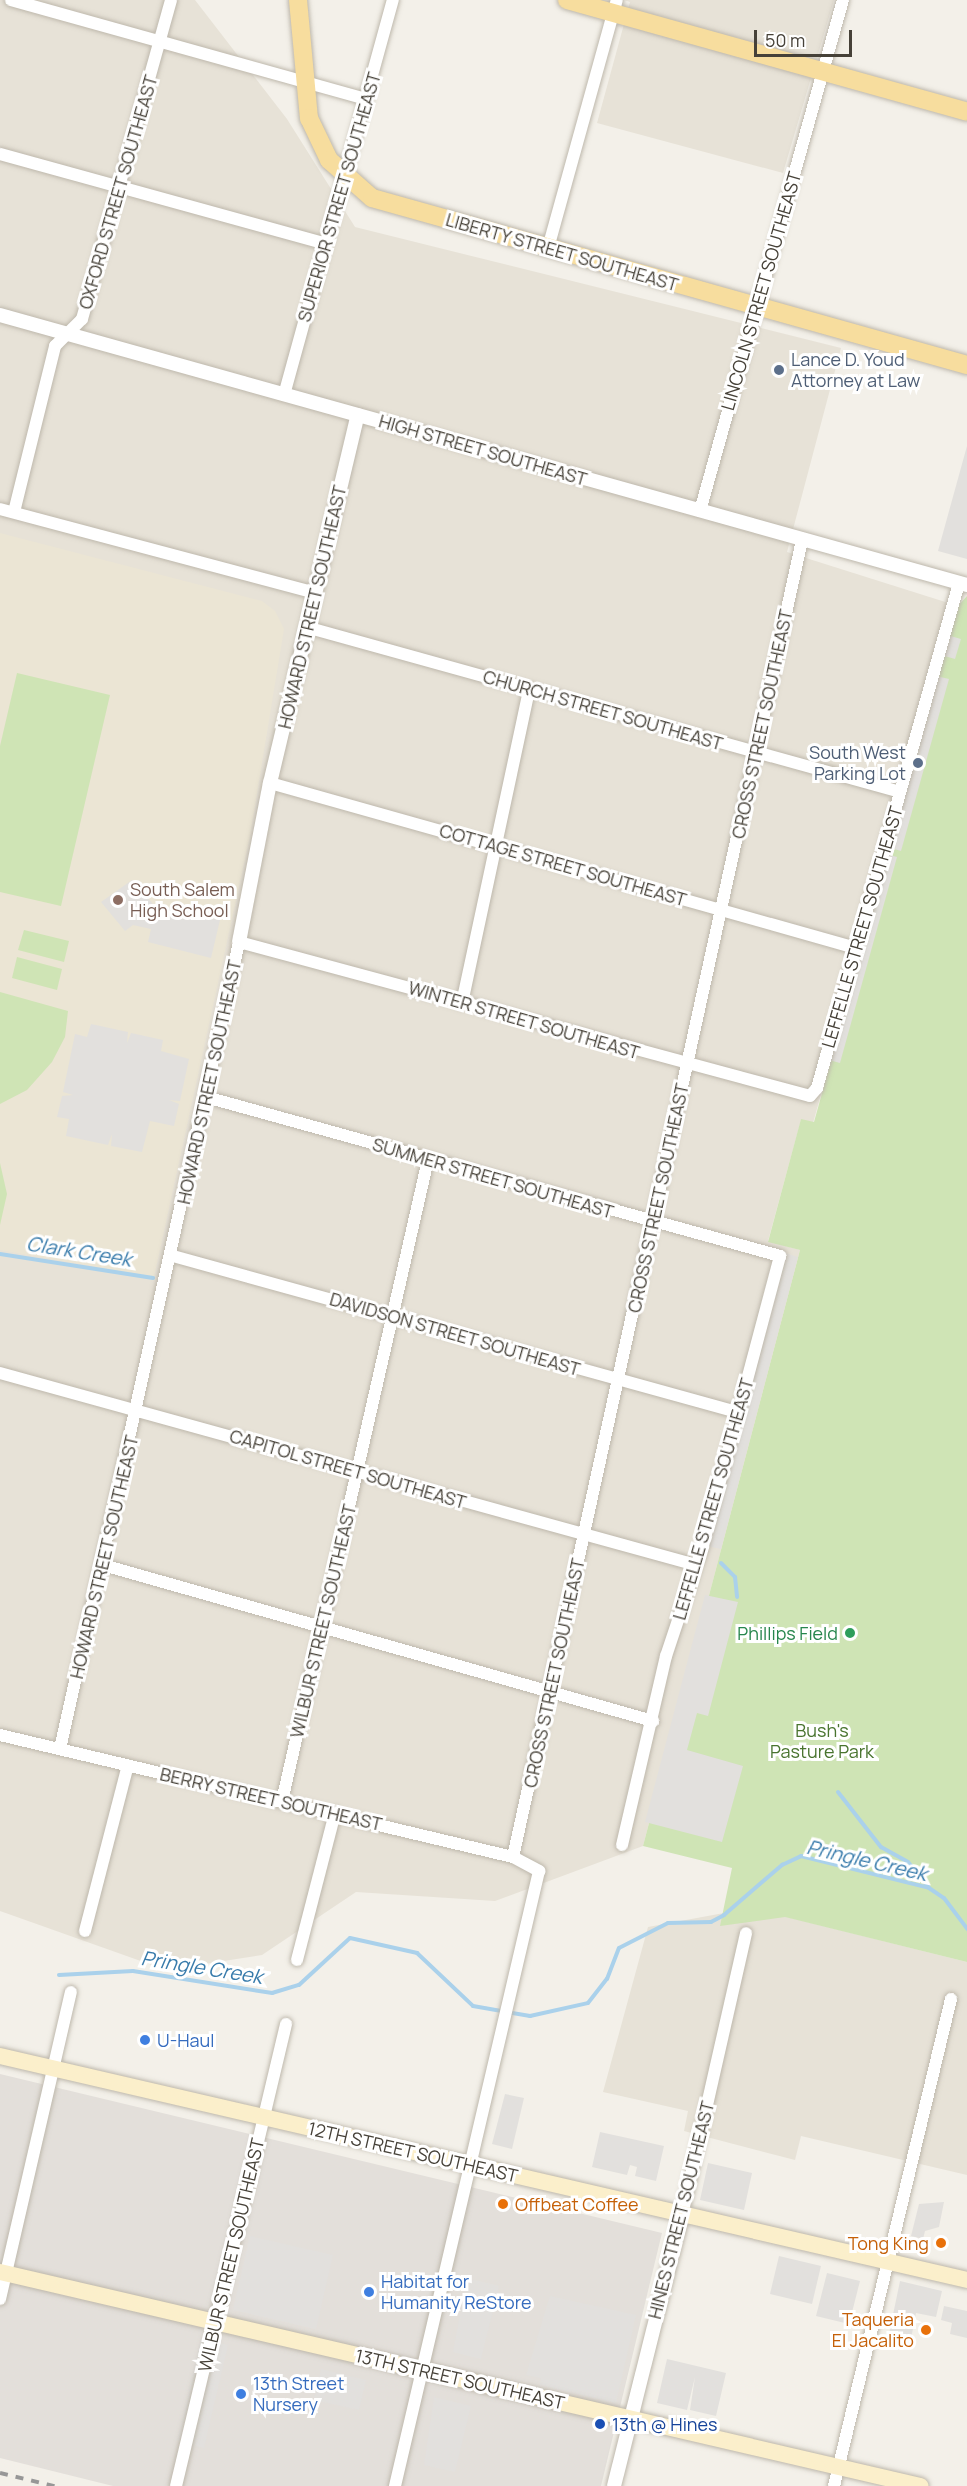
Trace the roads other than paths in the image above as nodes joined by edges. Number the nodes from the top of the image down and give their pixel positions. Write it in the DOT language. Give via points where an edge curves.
graph roads {
  1 [pos="11,0"];
  2 [pos="171,0"];
  3 [pos="298,0"];
  4 [pos="393,0"];
  5 [pos="567,0"];
  6 [pos="843,0"];
  7 [pos="615,7"];
  8 [pos="160,42"];
  9 [pos="823,72"];
  10 [pos="304,81"];
  11 [pos="366,99"];
  12 [pos="967,112"];
  13 [pos="0,153"];
  14 [pos="345,177"];
  15 [pos="120,187"];
  16 [pos="326,244"];
  17 [pos="548,248"];
  18 [pos="757,307"];
  19 [pos="0,315"];
  20 [pos="68,333"];
  21 [pos="967,365"];
  22 [pos="284,395"];
  23 [pos="358,415"];
  24 [pos="0,509"];
  25 [pos="700,511"];
  26 [pos="14,512"];
  27 [pos="802,540"];
  28 [pos="963,584"];
  29 [pos="315,593"];
  30 [pos="306,627"];
  31 [pos="529,690"];
  32 [pos="756,753"];
  33 [pos="270,783"];
  34 [pos="900,792"];
  35 [pos="493,846"];
  36 [pos="722,909"];
  37 [pos="239,942"];
  38 [pos="856,948"];
  39 [pos="462,1003"];
  40 [pos="687,1066"];
  41 [pos="810,1096"];
  42 [pos="206,1097"];
  43 [pos="428,1160"];
  44 [pos="652,1222"];
  45 [pos="173,1256"];
  46 [pos="780,1256"];
  47 [pos="394,1316"];
  48 [pos="0,1372"];
  49 [pos="618,1380"];
  50 [pos="138,1409"];
  51 [pos="737,1412"];
  52 [pos="357,1472"];
  53 [pos="584,1536"];
  54 [pos="103,1565"];
  55 [pos="696,1565"];
  56 [pos="323,1629"];
  57 [pos="550,1690"];
  58 [pos="653,1721"];
  59 [pos="0,1735"];
  60 [pos="60,1749"];
  61 [pos="128,1765"];
  62 [pos="282,1801"];
  63 [pos="335,1814"];
  64 [pos="622,1845"];
  65 [pos="513,1857"];
  66 [pos="85,1931"];
  67 [pos="746,1934"];
  68 [pos="297,1960"];
  69 [pos="71,1992"];
  70 [pos="951,1999"];
  71 [pos="286,2024"];
  72 [pos="0,2056"];
  73 [pos="54,2069"];
  74 [pos="263,2117"];
  75 [pos="469,2165"];
  76 [pos="682,2215"];
  77 [pos="888,2262"];
  78 [pos="3,2272"];
  79 [pos="967,2280"];
  80 [pos="0,2299"];
  81 [pos="215,2323"];
  82 [pos="420,2369"];
  83 [pos="629,2418"];
  84 [pos="839,2468"];
  85 [pos="177,2486"];
  86 [pos="395,2486"];
  87 [pos="614,2486"];
  88 [pos="834,2486"];
  89 [pos="920,2486"];
  1 -- 8 [label="street"];
  2 -- 8 [label="street, OXFORD STREET SOUTHEAST"];
  3 -- 10 [label="main road, LIBERTY STREET SOUTHEAST"];
  4 -- 11 [label="street, SUPERIOR STREET SOUTHEAST"];
  5 -- 7 [label="main road"];
  6 -- 9 [label="street, LINCOLN STREET SOUTHEAST"];
  7 -- 9 [label="main road"];
  7 -- 17 [label="street"];
  8 -- 10 [label="street"];
  8 -- 15 [label="street, OXFORD STREET SOUTHEAST"];
  9 -- 12 [label="main road"];
  9 -- 18 [label="street, LINCOLN STREET SOUTHEAST"];
  10 -- 11 [label="street"];
  10 -- 14 [label="main road, LIBERTY STREET SOUTHEAST" via="320,147"];
  11 -- 14 [label="street, SUPERIOR STREET SOUTHEAST"];
  13 -- 15 [label="street"];
  14 -- 16 [label="street, SUPERIOR STREET SOUTHEAST"];
  14 -- 17 [label="main road, LIBERTY STREET SOUTHEAST" via="372,198"];
  15 -- 16 [label="street"];
  15 -- 20 [label="street, OXFORD STREET SOUTHEAST" via="82,319"];
  16 -- 22 [label="street, SUPERIOR STREET SOUTHEAST"];
  17 -- 18 [label="main road, LIBERTY STREET SOUTHEAST"];
  18 -- 21 [label="main road, LIBERTY STREET SOUTHEAST"];
  18 -- 25 [label="street, LINCOLN STREET SOUTHEAST"];
  19 -- 20 [label="street, HIGH STREET SOUTHEAST"];
  20 -- 22 [label="street, HIGH STREET SOUTHEAST"];
  20 -- 26 [label="street, OXFORD STREET SOUTHEAST" via="55,346"];
  22 -- 23 [label="street, HIGH STREET SOUTHEAST"];
  23 -- 25 [label="street, HIGH STREET SOUTHEAST"];
  23 -- 29 [label="street, HOWARD STREET SOUTHEAST"];
  24 -- 26 [label="street"];
  25 -- 27 [label="street, HIGH STREET SOUTHEAST"];
  26 -- 29 [label="street"];
  27 -- 28 [label="street, HIGH STREET SOUTHEAST"];
  27 -- 32 [label="street, CROSS STREET SOUTHEAST"];
  28 -- 34 [label="street, LEFFELLE STREET SOUTHEAST"];
  29 -- 30 [label="street, HOWARD STREET SOUTHEAST"];
  30 -- 31 [label="street, CHURCH STREET SOUTHEAST"];
  30 -- 33 [label="street, HOWARD STREET SOUTHEAST"];
  31 -- 32 [label="street, CHURCH STREET SOUTHEAST"];
  31 -- 35 [label="street"];
  32 -- 34 [label="street, CHURCH STREET SOUTHEAST"];
  32 -- 36 [label="street, CROSS STREET SOUTHEAST"];
  33 -- 35 [label="street, COTTAGE STREET SOUTHEAST"];
  33 -- 37 [label="street, HOWARD STREET SOUTHEAST"];
  34 -- 38 [label="street, LEFFELLE STREET SOUTHEAST"];
  35 -- 36 [label="street, COTTAGE STREET SOUTHEAST"];
  35 -- 39 [label="street"];
  36 -- 38 [label="street, COTTAGE STREET SOUTHEAST"];
  36 -- 40 [label="street, CROSS STREET SOUTHEAST"];
  37 -- 39 [label="street, WINTER STREET SOUTHEAST"];
  37 -- 42 [label="street, HOWARD STREET SOUTHEAST"];
  38 -- 41 [label="street, LEFFELLE STREET SOUTHEAST" via="817,1088"];
  39 -- 40 [label="street, WINTER STREET SOUTHEAST"];
  40 -- 41 [label="street, WINTER STREET SOUTHEAST"];
  40 -- 44 [label="street, CROSS STREET SOUTHEAST"];
  42 -- 43 [label="street, SUMMER STREET SOUTHEAST"];
  42 -- 45 [label="street, HOWARD STREET SOUTHEAST"];
  43 -- 44 [label="street, SUMMER STREET SOUTHEAST"];
  43 -- 47 [label="street, WILBUR STREET SOUTHEAST"];
  44 -- 46 [label="street, SUMMER STREET SOUTHEAST"];
  44 -- 49 [label="street, CROSS STREET SOUTHEAST"];
  45 -- 47 [label="street, DAVIDSON STREET SOUTHEAST"];
  45 -- 50 [label="street, HOWARD STREET SOUTHEAST"];
  46 -- 51 [label="street, LEFFELLE STREET SOUTHEAST"];
  47 -- 49 [label="street, DAVIDSON STREET SOUTHEAST"];
  47 -- 52 [label="street, WILBUR STREET SOUTHEAST"];
  48 -- 50 [label="street, CAPITOL STREET SOUTHEAST"];
  49 -- 51 [label="street, DAVIDSON STREET SOUTHEAST"];
  49 -- 53 [label="street, CROSS STREET SOUTHEAST"];
  50 -- 52 [label="street, CAPITOL STREET SOUTHEAST"];
  50 -- 54 [label="street, HOWARD STREET SOUTHEAST"];
  51 -- 55 [label="street, LEFFELLE STREET SOUTHEAST"];
  52 -- 53 [label="street, CAPITOL STREET SOUTHEAST"];
  52 -- 56 [label="street, WILBUR STREET SOUTHEAST"];
  53 -- 55 [label="street, CAPITOL STREET SOUTHEAST"];
  53 -- 57 [label="street, CROSS STREET SOUTHEAST"];
  54 -- 56 [label="street"];
  54 -- 60 [label="street, HOWARD STREET SOUTHEAST"];
  55 -- 58 [label="street, LEFFELLE STREET SOUTHEAST" via="666,1656"];
  56 -- 57 [label="street"];
  56 -- 62 [label="street, WILBUR STREET SOUTHEAST"];
  57 -- 58 [label="street"];
  57 -- 65 [label="street, CROSS STREET SOUTHEAST"];
  58 -- 64 [label="street, LEFFELLE STREET SOUTHEAST"];
  59 -- 60 [label="street, BERRY STREET SOUTHEAST"];
  60 -- 61 [label="street, BERRY STREET SOUTHEAST"];
  61 -- 62 [label="street, BERRY STREET SOUTHEAST"];
  61 -- 66 [label="street"];
  62 -- 63 [label="street, BERRY STREET SOUTHEAST"];
  63 -- 65 [label="street, BERRY STREET SOUTHEAST"];
  63 -- 68 [label="street"];
  65 -- 75 [label="street, BERRY STREET SOUTHEAST" via="538,1871 504,2031"];
  67 -- 76 [label="street, HINES STREET SOUTHEAST"];
  69 -- 73 [label="street"];
  70 -- 77 [label="street"];
  71 -- 74 [label="street, WILBUR STREET SOUTHEAST"];
  72 -- 73 [label="main road, 12TH STREET SOUTHEAST"];
  73 -- 74 [label="main road, 12TH STREET SOUTHEAST"];
  73 -- 78 [label="street"];
  74 -- 75 [label="main road, 12TH STREET SOUTHEAST"];
  74 -- 81 [label="street, WILBUR STREET SOUTHEAST"];
  75 -- 76 [label="main road, 12TH STREET SOUTHEAST"];
  75 -- 82 [label="street"];
  76 -- 77 [label="main road, 12TH STREET SOUTHEAST"];
  76 -- 83 [label="street, HINES STREET SOUTHEAST"];
  77 -- 79 [label="main road, 12TH STREET SOUTHEAST"];
  77 -- 84 [label="street"];
  78 -- 80 [label="street"];
  78 -- 81 [label="main road, 13TH STREET SOUTHEAST"];
  81 -- 82 [label="main road, 13TH STREET SOUTHEAST"];
  81 -- 85 [label="street, WILBUR STREET SOUTHEAST"];
  82 -- 83 [label="main road, 13TH STREET SOUTHEAST"];
  82 -- 86 [label="street"];
  83 -- 84 [label="main road, 13TH STREET SOUTHEAST"];
  83 -- 87 [label="street, HINES STREET SOUTHEAST"];
  84 -- 88 [label="street"];
  84 -- 89 [label="main road, 13TH STREET SOUTHEAST"];
}
